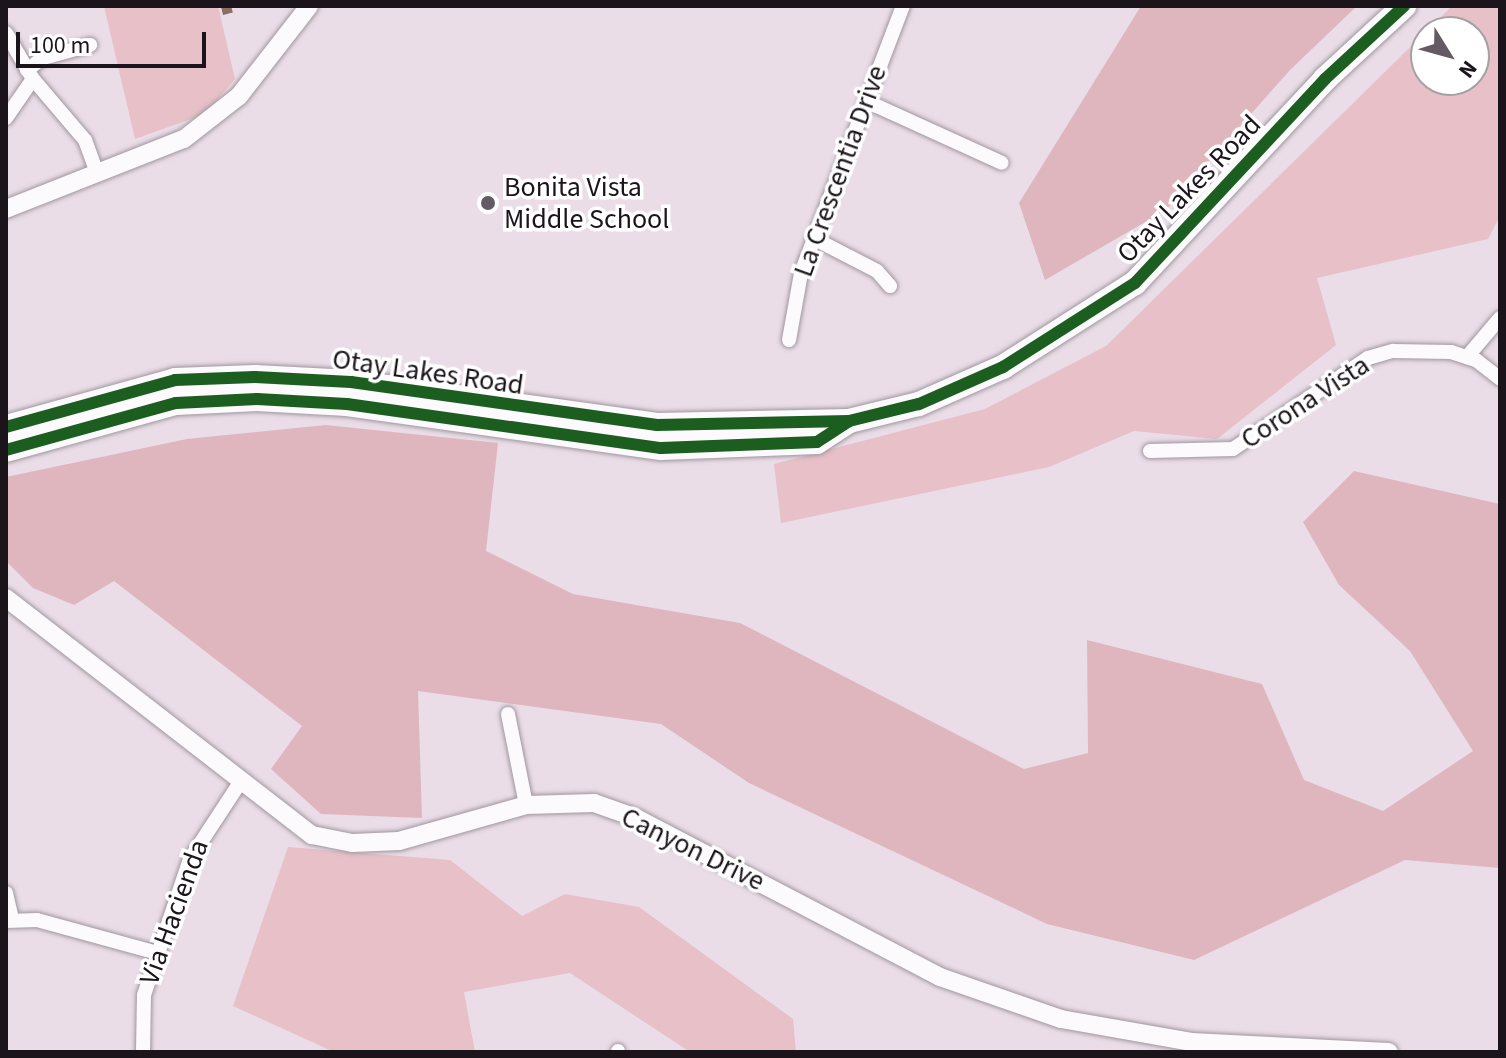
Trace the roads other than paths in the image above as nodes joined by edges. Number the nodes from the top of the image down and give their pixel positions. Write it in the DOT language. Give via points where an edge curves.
graph roads {
  1 [pos="309,6"];
  2 [pos="903,6"];
  3 [pos="1404,6"];
  4 [pos="6,33"];
  5 [pos="90,45"];
  6 [pos="30,74"];
  7 [pos="866,101"];
  8 [pos="6,118"];
  9 [pos="1002,163"];
  10 [pos="97,173"];
  11 [pos="6,209"];
  12 [pos="813,238"];
  13 [pos="890,286"];
  14 [pos="1500,318"];
  15 [pos="789,340"];
  16 [pos="1467,357"];
  17 [pos="1500,379"];
  18 [pos="849,421"];
  19 [pos="6,427"];
  20 [pos="6,450"];
  21 [pos="1150,451"];
  22 [pos="6,598"];
  23 [pos="508,714"];
  24 [pos="239,784"];
  25 [pos="526,805"];
  26 [pos="6,893"];
  27 [pos="9,920"];
  28 [pos="158,953"];
  29 [pos="1379,1051"];
  30 [pos="143,1052"];
  1 -- 10 [label="street" via="217,117 184,139"];
  2 -- 7 [label="street, La Crescentia Drive"];
  3 -- 18 [label="main road, Otay Lakes Road" via="1325,79 1174,247 1113,299 1003,367 919,404"];
  4 -- 6 [label="street"];
  5 -- 6 [label="street" via="43,58"];
  6 -- 8 [label="street"];
  6 -- 10 [label="street" via="85,140"];
  7 -- 9 [label="street"];
  7 -- 12 [label="street, La Crescentia Drive"];
  10 -- 11 [label="street"];
  12 -- 13 [label="street" via="877,271"];
  12 -- 15 [label="street, La Crescentia Drive" via="797,282"];
  14 -- 16 [label="street"];
  16 -- 17 [label="street, Corona Vista"];
  16 -- 21 [label="street, Corona Vista" via="1393,351 1368,358 1233,449"];
  18 -- 19 [label="main road, Otay Lakes Road" via="657,425 351,382 255,377 175,380"];
  18 -- 20 [label="main road, Otay Lakes Road" via="817,442 661,448 347,404 257,399 176,403"];
  22 -- 24 [label="street, Canyon Drive"];
  23 -- 25 [label="street"];
  24 -- 25 [label="street, Canyon Drive" via="298,829 352,843 409,839"];
  24 -- 28 [label="street, Via Hacienda" via="197,842"];
  25 -- 29 [label="street, Canyon Drive" via="594,803 634,817 940,977 1061,1019 1191,1042"];
  26 -- 27 [label="street"];
  27 -- 28 [label="street" via="82,930"];
  28 -- 30 [label="street, Via Hacienda" via="144,995"];
}
